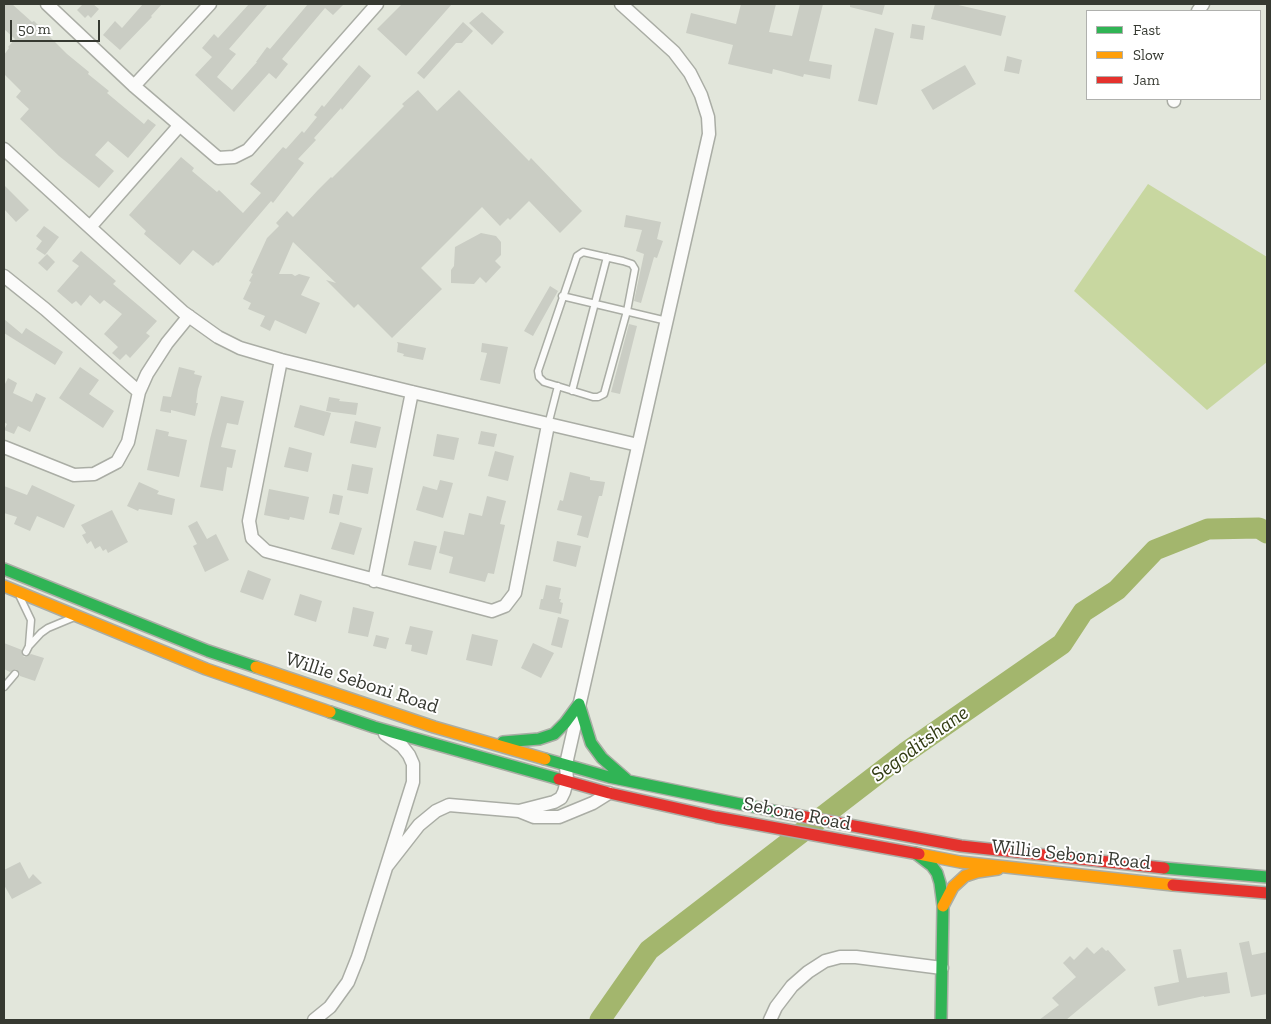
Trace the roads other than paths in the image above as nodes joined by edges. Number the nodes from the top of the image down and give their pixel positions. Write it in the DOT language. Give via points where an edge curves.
graph roads {
  1 [pos="46,4"];
  2 [pos="210,4"];
  3 [pos="377,4"];
  4 [pos="621,4"];
  5 [pos="134,86"];
  6 [pos="179,126"];
  7 [pos="4,149"];
  8 [pos="90,227"];
  9 [pos="607,257"];
  10 [pos="4,276"];
  11 [pos="562,296"];
  12 [pos="595,304"];
  13 [pos="627,311"];
  14 [pos="188,316"];
  15 [pos="667,321"];
  16 [pos="281,360"];
  17 [pos="558,386"];
  18 [pos="572,391"];
  19 [pos="139,392"];
  20 [pos="412,392"];
  21 [pos="548,425"];
  22 [pos="638,445"];
  23 [pos="4,447"];
  24 [pos="4,569"];
  25 [pos="374,581"];
  26 [pos="4,586"];
  27 [pos="18,592"];
  28 [pos="76,616"];
  29 [pos="15,674"];
  30 [pos="4,687"];
  31 [pos="580,704"];
  32 [pos="374,727"];
  33 [pos="489,743"];
  34 [pos="566,764"];
  35 [pos="567,781"];
  36 [pos="629,781"];
  37 [pos="609,793"];
  38 [pos="719,801"];
  39 [pos="518,810"];
  40 [pos="716,817"];
  41 [pos="874,830"];
  42 [pos="872,847"];
  43 [pos="915,853"];
  44 [pos="386,866"];
  45 [pos="1008,868"];
  46 [pos="1267,877"];
  47 [pos="1267,893"];
  48 [pos="942,906"];
  49 [pos="942,968"];
  50 [pos="314,1020"];
  51 [pos="770,1020"];
  52 [pos="941,1020"];
  1 -- 5 [label="street"];
  2 -- 5 [label="street"];
  3 -- 6 [label="street" via="248,150 234,157 218,158"];
  4 -- 15 [label="street" via="674,52 690,73 708,117 707,149"];
  5 -- 6 [label="street"];
  6 -- 8 [label="street"];
  7 -- 8 [label="street"];
  8 -- 14 [label="street"];
  9 -- 11 [label="lane" via="580,253"];
  9 -- 12 [label="lane"];
  9 -- 13 [label="lane" via="632,264 635,269"];
  10 -- 19 [label="street"];
  11 -- 12 [label="lane"];
  11 -- 17 [label="lane" via="538,371 544,382"];
  12 -- 13 [label="lane"];
  12 -- 18 [label="lane"];
  13 -- 15 [label="lane"];
  13 -- 18 [label="lane" via="604,394 593,397"];
  14 -- 16 [label="street" via="240,348"];
  14 -- 19 [label="street" via="147,374"];
  15 -- 22 [label="street"];
  16 -- 20 [label="street"];
  16 -- 25 [label="street" via="248,521 252,538 266,551"];
  17 -- 18 [label="lane"];
  17 -- 21 [label="lane"];
  19 -- 23 [label="street" via="128,442 117,462 94,474 74,475"];
  20 -- 21 [label="street"];
  20 -- 25 [label="street"];
  21 -- 22 [label="street"];
  21 -- 25 [label="street" via="515,593 505,606 492,611"];
  22 -- 31 [label="street"];
  24 -- 33 [label="main road, Willie Seboni Road" via="208,652"];
  26 -- 27 [label="main road, Willie Seboni Road"];
  27 -- 28 [label="main road, Willie Seboni Road"];
  27 -- 28 [label="lane" via="31,620 28,649 48,628"];
  28 -- 32 [label="main road, Willie Seboni Road" via="206,669"];
  29 -- 30 [label="lane"];
  31 -- 33 [label="main road" via="554,734 539,739"];
  31 -- 34 [label="street"];
  31 -- 36 [label="main road" via="596,751"];
  32 -- 35 [label="main road, Willie Seboni Road"];
  32 -- 44 [label="street" via="402,746 413,764 413,782"];
  33 -- 34 [label="main road, Willie Seboni Road"];
  34 -- 35 [label="street"];
  34 -- 36 [label="main road, Willie Seboni Road"];
  35 -- 37 [label="main road, Willie Seboni Road"];
  35 -- 39 [label="street" via="561,798"];
  36 -- 38 [label="main road, Willie Seboni Road"];
  37 -- 39 [label="street" via="559,817 534,817"];
  37 -- 40 [label="main road, Willie Seboni Road"];
  38 -- 41 [label="main road, Sebone Road"];
  39 -- 44 [label="street" via="449,805 418,825"];
  40 -- 42 [label="main road, Sebone Road"];
  41 -- 46 [label="main road, Willie Seboni Road" via="961,846 1206,874"];
  42 -- 43 [label="main road, Willie Seboni Road"];
  43 -- 45 [label="main road, Willie Seboni Road"];
  43 -- 48 [label="main road" via="927,860 937,873"];
  44 -- 50 [label="street" via="348,982 330,1007"];
  45 -- 47 [label="main road, Willie Seboni Road"];
  45 -- 48 [label="main road" via="965,876 953,887"];
  48 -- 49 [label="main road"];
  49 -- 51 [label="street" via="856,957 825,961 792,986"];
  49 -- 52 [label="main road"];
}
